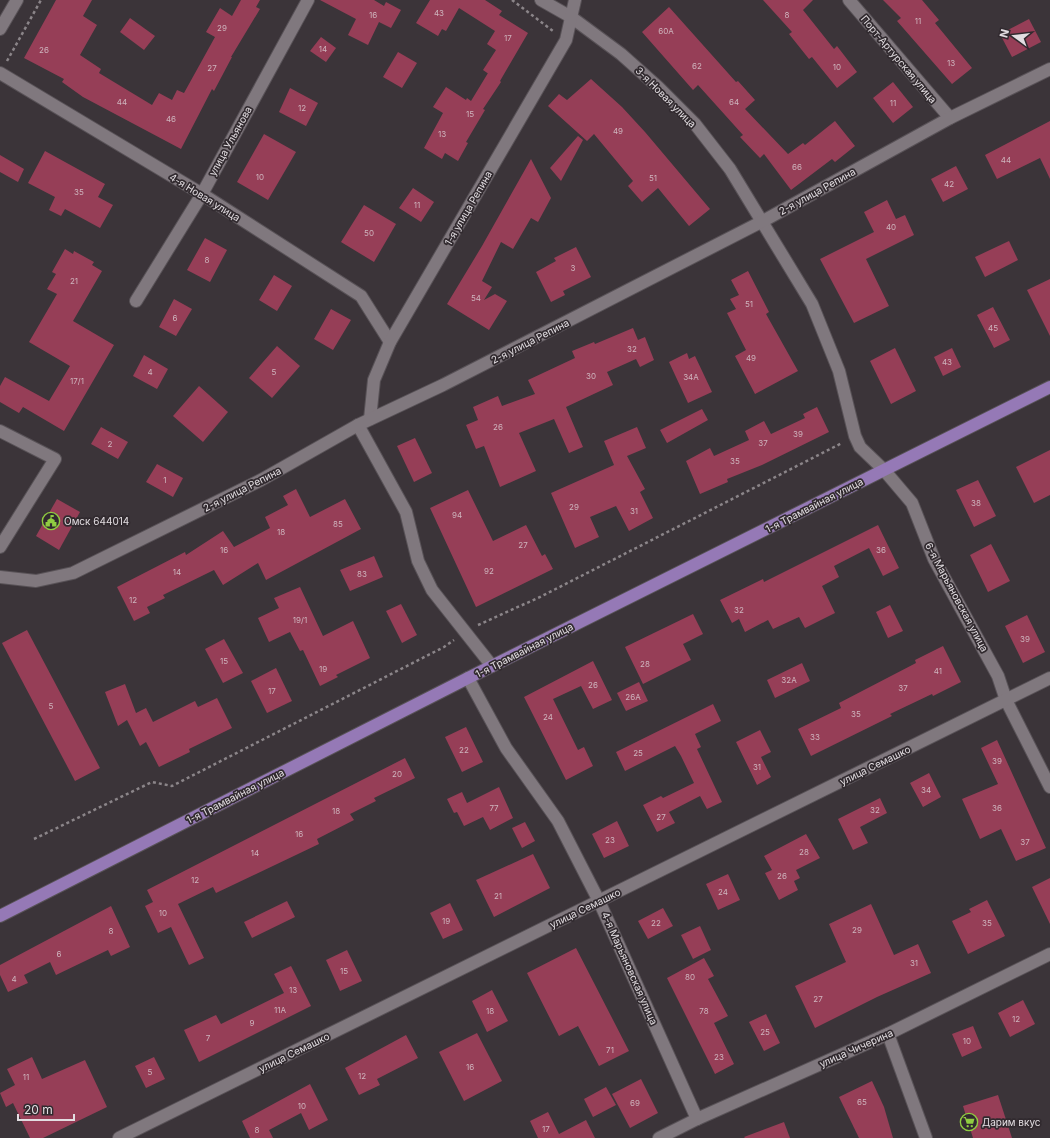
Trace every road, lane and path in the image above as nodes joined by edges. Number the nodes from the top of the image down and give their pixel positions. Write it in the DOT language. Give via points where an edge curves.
graph roads {
  1 [pos="17,0"];
  2 [pos="41,0"];
  3 [pos="308,0"];
  4 [pos="512,0"];
  5 [pos="541,0"];
  6 [pos="575,0"];
  7 [pos="849,0"];
  8 [pos="571,17"];
  9 [pos="0,28"];
  10 [pos="566,40"];
  11 [pos="1050,69"];
  12 [pos="0,73"];
  13 [pos="950,118"];
  14 [pos="202,194"];
  15 [pos="763,221"];
  16 [pos="136,301"];
  17 [pos="390,342"];
  18 [pos="1050,387"];
  19 [pos="370,419"];
  20 [pos="358,425"];
  21 [pos="0,430"];
  22 [pos="855,436"];
  23 [pos="884,470"];
  24 [pos="0,547"];
  25 [pos="0,577"];
  26 [pos="464,632"];
  27 [pos="492,666"];
  28 [pos="468,678"];
  29 [pos="1050,678"];
  30 [pos="1006,700"];
  31 [pos="1050,787"];
  32 [pos="34,839"];
  33 [pos="599,900"];
  34 [pos="0,916"];
  35 [pos="1050,954"];
  36 [pos="888,1034"];
  37 [pos="697,1118"];
  38 [pos="679,1133"];
  39 [pos="119,1138"];
  40 [pos="659,1138"];
  41 [pos="926,1138"];
  1 -- 9 [label="street"];
  2 -- 12 [label="path"];
  3 -- 14 [label="street, улица Ульянова"];
  4 -- 10 [label="path"];
  5 -- 8 [label="street, 3-я Новая улица"];
  6 -- 8 [label="street, 1-я улица Репина"];
  7 -- 13 [label="street, Порт-Артурская улица"];
  8 -- 10 [label="street, 1-я улица Репина"];
  8 -- 15 [label="street, 3-я Новая улица" via="621,54 695,124 730,169"];
  10 -- 17 [label="street, 1-я улица Репина"];
  11 -- 13 [label="street, 2-я улица Репина"];
  12 -- 14 [label="street, 4-я Новая улица"];
  13 -- 15 [label="street, 2-я улица Репина"];
  14 -- 16 [label="street, улица Ульянова"];
  14 -- 17 [label="street, 4-я Новая улица" via="361,296"];
  15 -- 19 [label="street, 2-я улица Репина" via="443,385"];
  15 -- 22 [label="street, 6-я Марьяновская улица" via="812,304 839,371"];
  17 -- 19 [label="street, 1-я улица Репина" via="374,380"];
  18 -- 23 [label="main road, 1-я Трамвайная улица"];
  19 -- 20 [label="street, 2-я улица Репина"];
  20 -- 25 [label="street, 2-я улица Репина" via="261,480 73,573 36,581"];
  20 -- 26 [label="street" via="406,512 418,561 432,590"];
  21 -- 24 [label="street" via="54,459"];
  22 -- 23 [label="street, 6-я Марьяновская улица" via="860,447"];
  22 -- 26 [label="path" via="547,594"];
  23 -- 27 [label="main road, 1-я Трамвайная улица"];
  23 -- 30 [label="street, 6-я Марьяновская улица" via="912,504 934,559 998,676"];
  26 -- 27 [label="street"];
  26 -- 32 [label="path" via="438,651 172,786 152,782"];
  27 -- 28 [label="main road, 1-я Трамвайная улица"];
  28 -- 33 [label="street, 4-я Марьяновская улица" via="506,748 558,820"];
  28 -- 34 [label="main road, 1-я Трамвайная улица"];
  29 -- 30 [label="street, улица Семашко"];
  30 -- 31 [label="street, 6-я Марьяновская улица"];
  30 -- 33 [label="street, улица Семашко"];
  33 -- 37 [label="street, 4-я Марьяновская улица"];
  33 -- 39 [label="street, улица Семашко"];
  35 -- 36 [label="street, улица Чичерина"];
  36 -- 37 [label="street, улица Чичерина"];
  36 -- 41 [label="street"];
  37 -- 38 [label="street, улица Чичерина"];
  38 -- 40 [label="street, улица Чичерина"];
}
